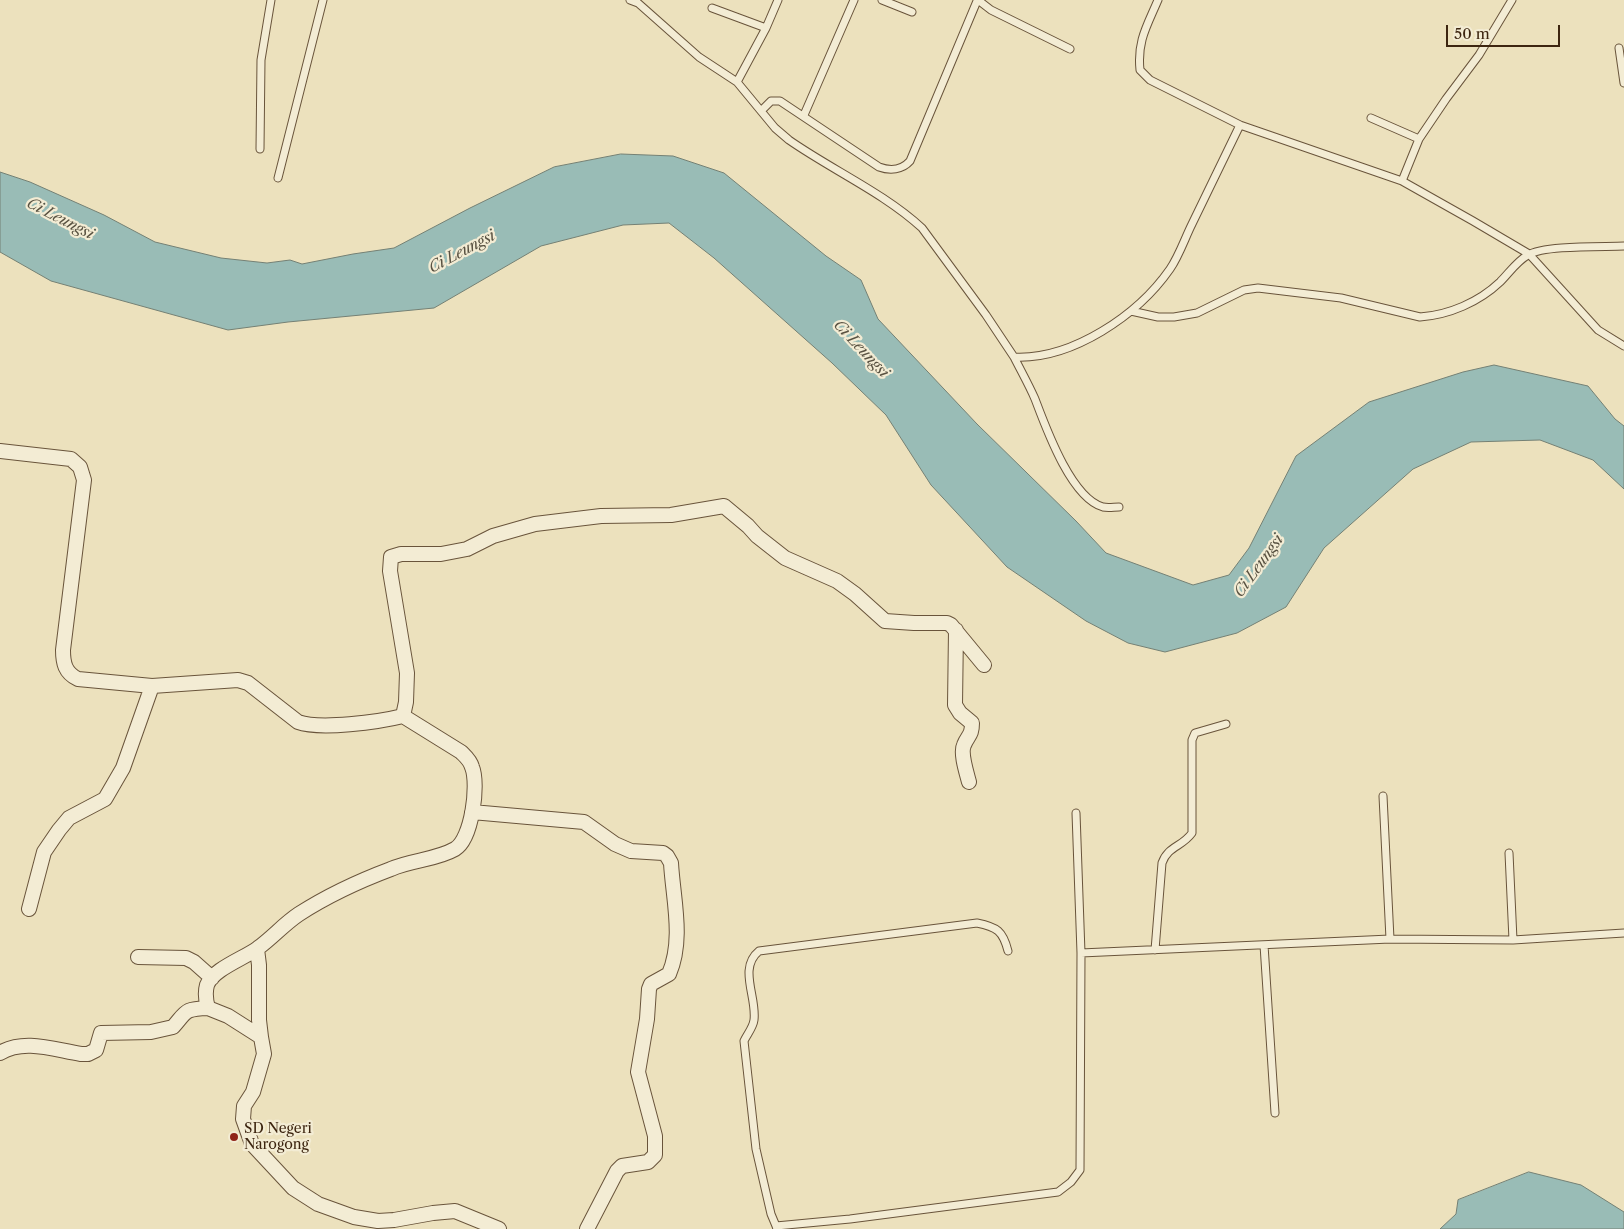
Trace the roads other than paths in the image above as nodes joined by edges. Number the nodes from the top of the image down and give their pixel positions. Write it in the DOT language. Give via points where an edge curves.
graph roads {
  1 [pos="271,0"];
  2 [pos="323,0"];
  3 [pos="630,0"];
  4 [pos="778,0"];
  5 [pos="854,0"];
  6 [pos="882,0"];
  7 [pos="1158,0"];
  8 [pos="1512,0"];
  9 [pos="978,1"];
  10 [pos="712,8"];
  11 [pos="912,12"];
  12 [pos="766,28"];
  13 [pos="1619,48"];
  14 [pos="1070,49"];
  15 [pos="737,82"];
  16 [pos="1624,83"];
  17 [pos="761,111"];
  18 [pos="804,115"];
  19 [pos="1371,118"];
  20 [pos="1240,125"];
  21 [pos="1419,139"];
  22 [pos="260,149"];
  23 [pos="278,178"];
  24 [pos="1402,181"];
  25 [pos="1624,246"];
  26 [pos="1529,254"];
  27 [pos="1131,310"];
  28 [pos="1624,346"];
  29 [pos="1014,357"];
  30 [pos="0,451"];
  31 [pos="1118,507"];
  32 [pos="956,630"];
  33 [pos="984,665"];
  34 [pos="152,686"];
  35 [pos="403,716"];
  36 [pos="1226,724"];
  37 [pos="969,782"];
  38 [pos="1383,796"];
  39 [pos="472,812"];
  40 [pos="1076,812"];
  41 [pos="1509,853"];
  42 [pos="30,909"];
  43 [pos="1624,933"];
  44 [pos="1390,939"];
  45 [pos="1513,940"];
  46 [pos="1264,945"];
  47 [pos="257,949"];
  48 [pos="1155,950"];
  49 [pos="1008,951"];
  50 [pos="1082,953"];
  51 [pos="138,957"];
  52 [pos="212,978"];
  53 [pos="208,1008"];
  54 [pos="261,1037"];
  55 [pos="0,1053"];
  56 [pos="1275,1113"];
  57 [pos="776,1227"];
  58 [pos="499,1229"];
  59 [pos="587,1229"];
  1 -- 22 [label="lane" via="261,60"];
  2 -- 23 [label="lane"];
  3 -- 15 [label="lane" via="638,3 698,57"];
  4 -- 12 [label="lane"];
  5 -- 18 [label="lane"];
  6 -- 11 [label="lane"];
  7 -- 20 [label="lane" via="1141,40 1140,70 1150,80"];
  8 -- 21 [label="lane" via="1479,55"];
  9 -- 14 [label="lane"];
  9 -- 18 [label="lane" via="910,161 903,166 894,169 879,167"];
  10 -- 12 [label="lane"];
  12 -- 15 [label="lane"];
  13 -- 16 [label="lane"];
  15 -- 17 [label="lane"];
  17 -- 18 [label="lane" via="771,101 780,101"];
  17 -- 29 [label="lane" via="789,140 885,200 922,228"];
  19 -- 21 [label="lane"];
  20 -- 24 [label="lane"];
  20 -- 27 [label="lane" via="1171,268"];
  21 -- 24 [label="lane"];
  24 -- 26 [label="lane"];
  25 -- 26 [label="lane" via="1546,249"];
  26 -- 27 [label="lane" via="1484,294 1434,316 1420,317 1341,298 1258,288 1244,290 1197,313 1174,317 1158,317"];
  26 -- 28 [label="lane" via="1598,330"];
  27 -- 29 [label="lane" via="1089,339 1045,355"];
  29 -- 31 [label="lane" via="1045,428 1079,488 1103,507"];
  30 -- 34 [label="street" via="70,459 83,472 63,650 67,671 78,678"];
  32 -- 33 [label="street"];
  32 -- 35 [label="street" via="947,623 884,621 837,582 785,558 724,506 671,515 601,516 536,524 493,536 458,552 401,554 392,558 390,570 407,673"];
  32 -- 37 [label="street" via="955,706 972,723 963,750"];
  34 -- 35 [label="street" via="238,680 248,683 298,722 306,724 326,726"];
  34 -- 42 [label="street" via="123,768 105,799 69,818 44,852"];
  35 -- 39 [label="street" via="468,759 475,779"];
  36 -- 48 [label="lane" via="1195,733 1192,740 1192,833 1165,854 1162,863"];
  38 -- 44 [label="lane"];
  39 -- 47 [label="street" via="466,835 456,848 392,868 340,891 298,914"];
  39 -- 59 [label="street" via="584,822 615,844 631,850 663,853 671,863 677,928 675,957 669,974 651,984 649,989 638,1072 655,1136 655,1155 648,1162 622,1166 617,1171"];
  40 -- 50 [label="lane"];
  41 -- 45 [label="lane"];
  43 -- 45 [label="lane"];
  44 -- 45 [label="lane"];
  44 -- 46 [label="lane"];
  46 -- 48 [label="lane"];
  46 -- 56 [label="lane"];
  47 -- 52 [label="street"];
  47 -- 54 [label="street"];
  48 -- 50 [label="lane"];
  49 -- 57 [label="lane" via="1005,938 999,931 977,923 759,951 752,957 749,974 754,1019 744,1041 756,1148"];
  50 -- 57 [label="lane" via="1080,1170 1071,1182 1058,1192"];
  51 -- 52 [label="street" via="186,958"];
  52 -- 53 [label="street" via="207,986"];
  53 -- 54 [label="street" via="228,1016"];
  53 -- 55 [label="street" via="192,1008 173,1028 101,1033 96,1050 88,1054 25,1045"];
  54 -- 58 [label="street" via="264,1054 253,1092 244,1106 243,1119 252,1144 293,1188 318,1204 354,1217 378,1221 455,1211"];
}
